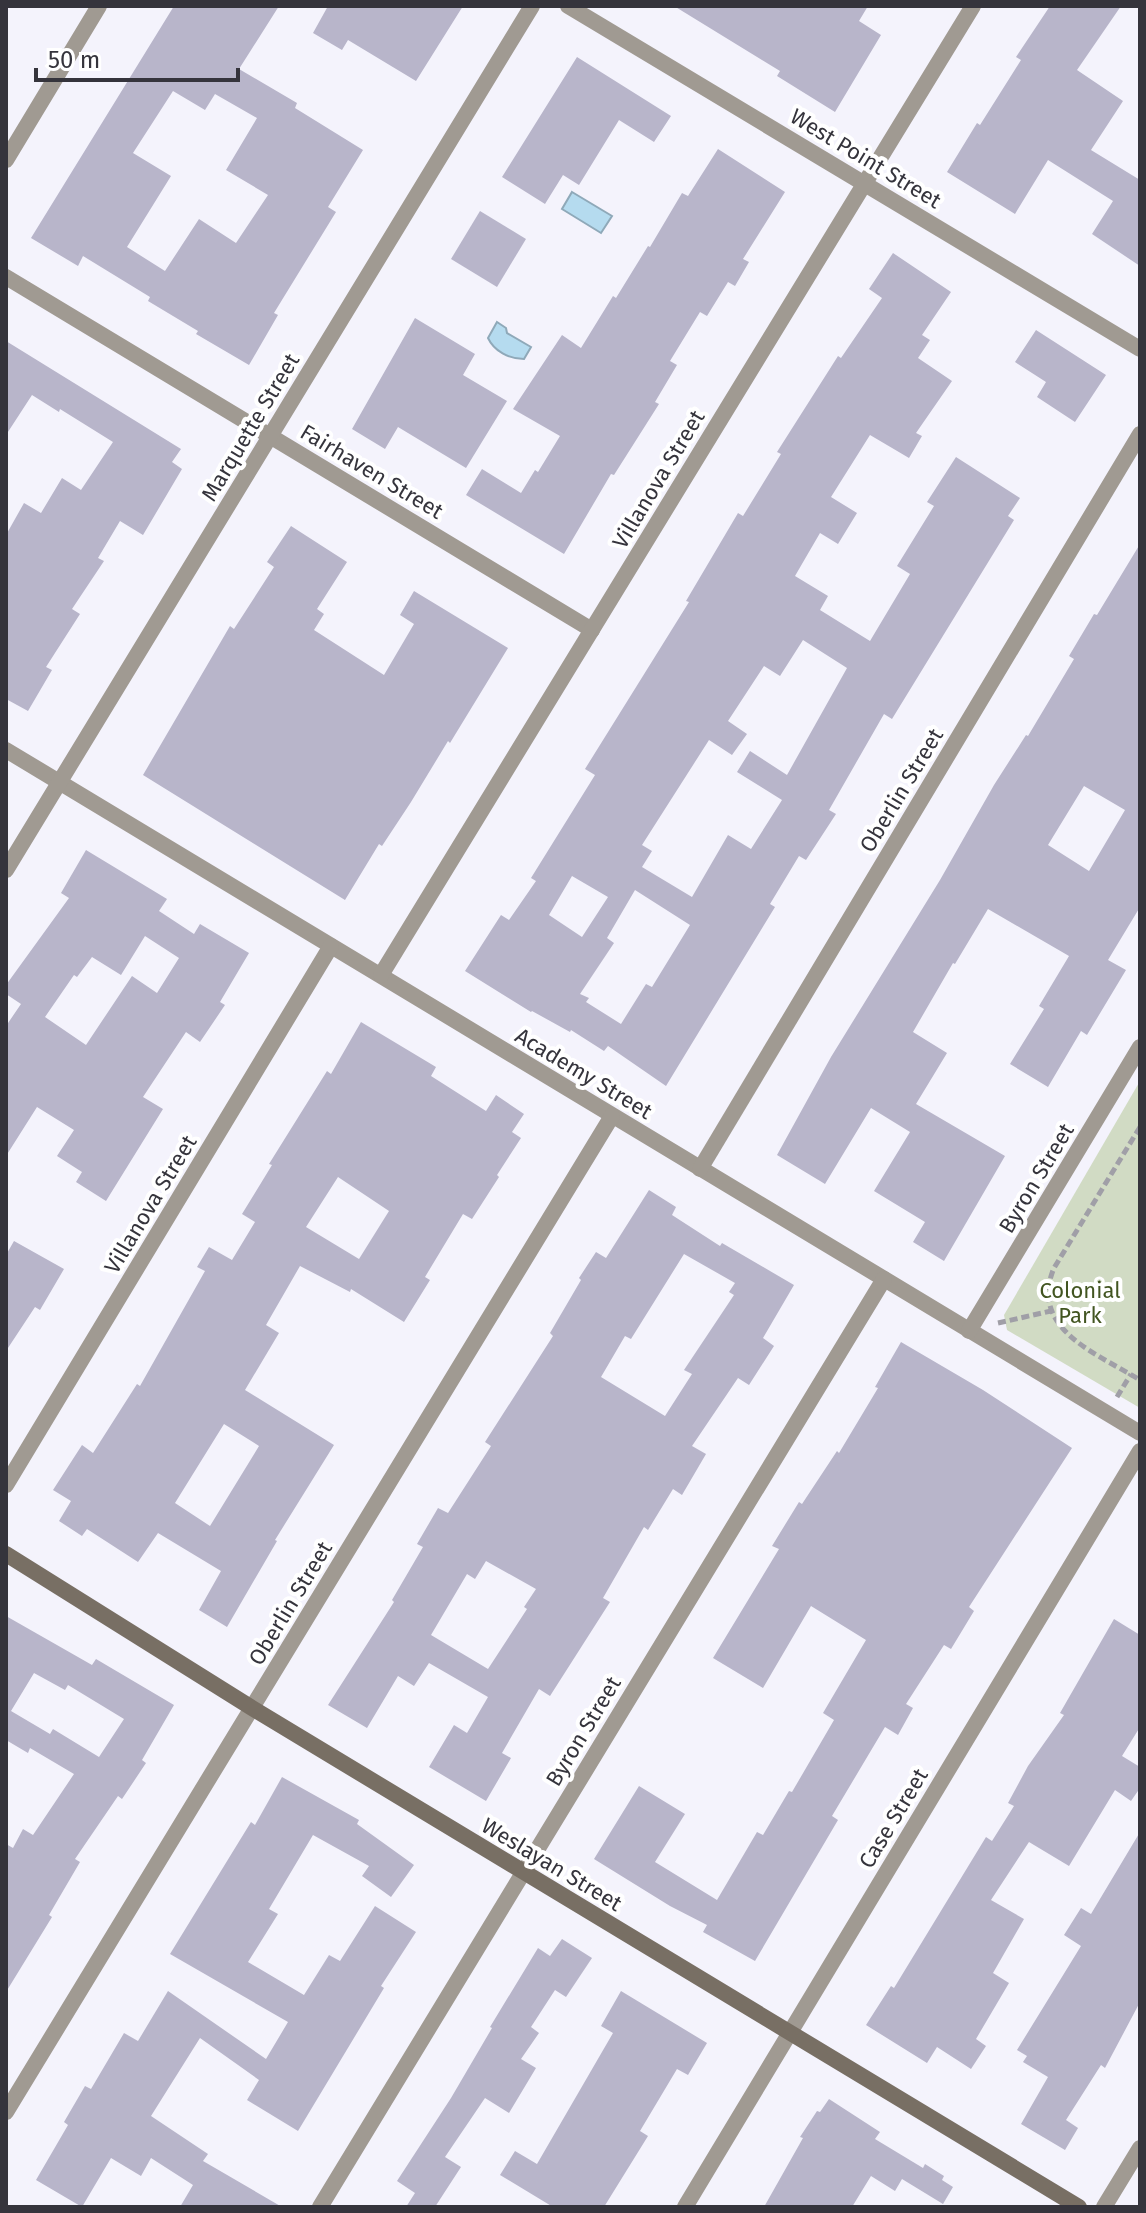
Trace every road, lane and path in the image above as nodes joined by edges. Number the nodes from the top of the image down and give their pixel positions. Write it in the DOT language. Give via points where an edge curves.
graph roads {
  1 [pos="99,6"];
  2 [pos="532,6"];
  3 [pos="568,6"];
  4 [pos="973,6"];
  5 [pos="6,160"];
  6 [pos="864,183"];
  7 [pos="6,277"];
  8 [pos="1140,349"];
  9 [pos="1140,434"];
  10 [pos="271,436"];
  11 [pos="592,630"];
  12 [pos="6,750"];
  13 [pos="60,782"];
  14 [pos="6,870"];
  15 [pos="331,946"];
  16 [pos="381,975"];
  17 [pos="1140,1047"];
  18 [pos="612,1116"];
  19 [pos="1140,1127"];
  20 [pos="700,1169"];
  21 [pos="884,1279"];
  22 [pos="1051,1311"];
  23 [pos="969,1331"];
  24 [pos="1140,1380"];
  25 [pos="1140,1433"];
  26 [pos="1140,1451"];
  27 [pos="6,1485"];
  28 [pos="6,1554"];
  29 [pos="252,1708"];
  30 [pos="523,1873"];
  31 [pos="789,2033"];
  32 [pos="6,2112"];
  33 [pos="1140,2148"];
  34 [pos="320,2207"];
  35 [pos="685,2207"];
  36 [pos="1079,2207"];
  37 [pos="1104,2207"];
  1 -- 5 [label="street"];
  2 -- 10 [label="street, Marquette Street"];
  3 -- 6 [label="street, West Point Street"];
  4 -- 6 [label="street, Villanova Street"];
  6 -- 8 [label="street, West Point Street"];
  6 -- 11 [label="street, Villanova Street"];
  7 -- 10 [label="street, Fairhaven Street"];
  9 -- 20 [label="street, Oberlin Street"];
  10 -- 11 [label="street, Fairhaven Street"];
  10 -- 13 [label="street, Marquette Street"];
  11 -- 16 [label="street, Villanova Street"];
  12 -- 13 [label="street, Academy Street"];
  13 -- 14 [label="street, Marquette Street"];
  13 -- 15 [label="street, Academy Street"];
  15 -- 16 [label="street, Academy Street"];
  15 -- 27 [label="street, Villanova Street"];
  16 -- 18 [label="street, Academy Street"];
  17 -- 23 [label="street, Byron Street"];
  18 -- 20 [label="street, Academy Street"];
  18 -- 29 [label="street, Oberlin Street"];
  19 -- 22 [label="path" via="1054,1268 1048,1289"];
  20 -- 21 [label="street, Academy Street"];
  21 -- 23 [label="street, Academy Street"];
  21 -- 30 [label="street, Byron Street"];
  22 -- 23 [label="path"];
  22 -- 24 [label="path" via="1068,1334"];
  23 -- 25 [label="street, Academy Street"];
  26 -- 31 [label="street, Case Street"];
  28 -- 29 [label="main road, Weslayan Street"];
  29 -- 30 [label="main road, Weslayan Street"];
  29 -- 32 [label="street, Oberlin Street"];
  30 -- 31 [label="main road, Weslayan Street"];
  30 -- 34 [label="street, Byron Street"];
  31 -- 35 [label="street, Case Street"];
  31 -- 36 [label="main road, Weslayan Street"];
  33 -- 37 [label="street"];
}
